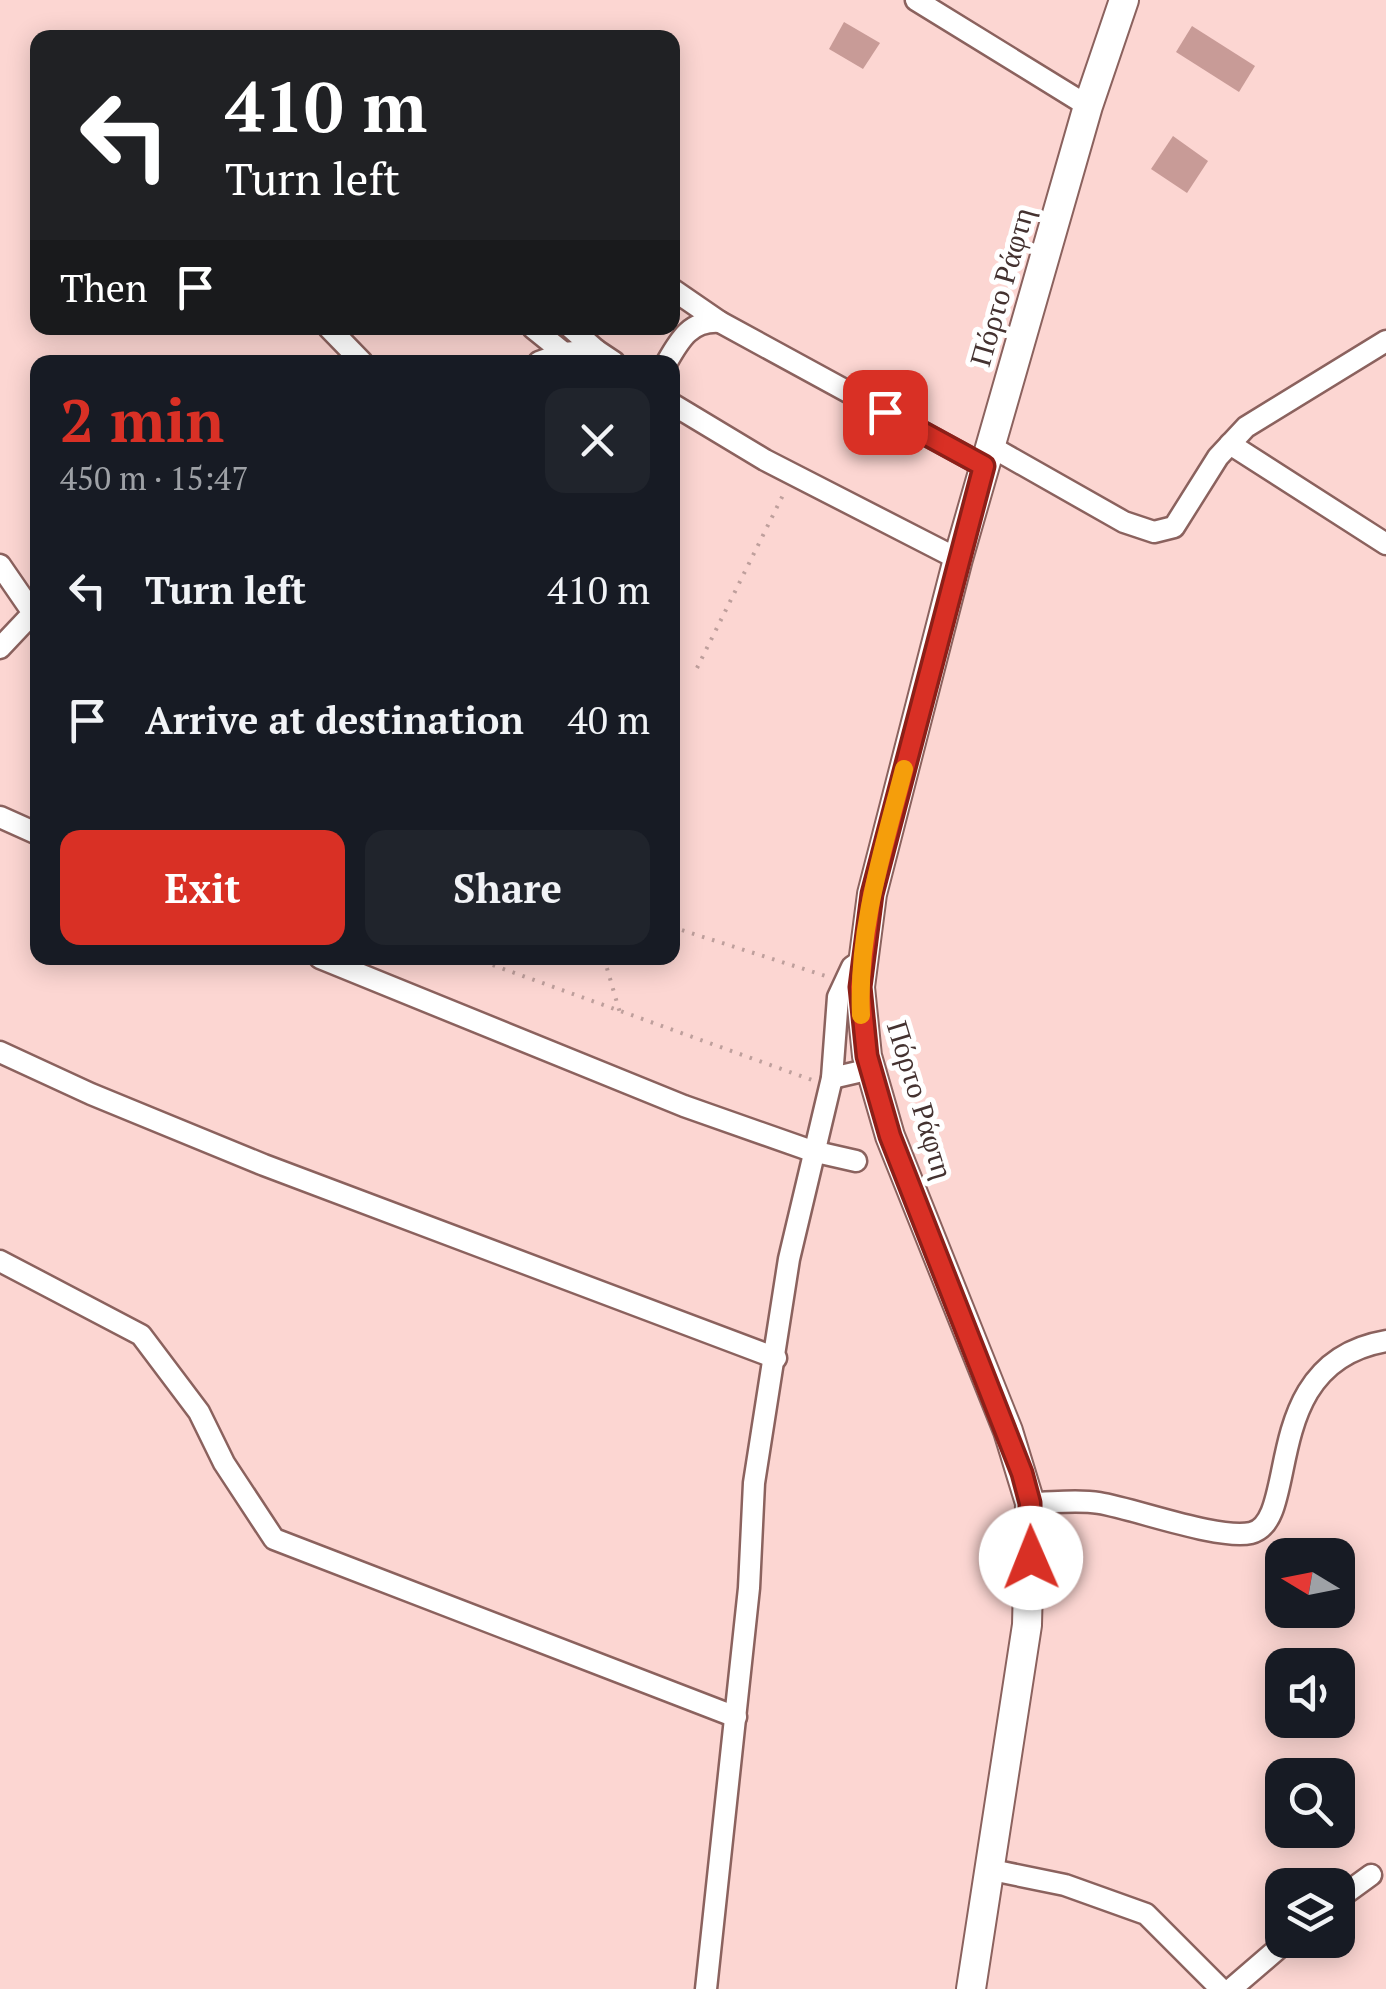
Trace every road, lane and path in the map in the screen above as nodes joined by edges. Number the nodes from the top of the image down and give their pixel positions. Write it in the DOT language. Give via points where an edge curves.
graph roads {
  1 [pos="916,0"];
  2 [pos="1124,0"];
  3 [pos="1088,106"];
  4 [pos="680,294"];
  5 [pos="720,322"];
  6 [pos="335,335"];
  7 [pos="542,335"];
  8 [pos="579,335"];
  9 [pos="1386,341"];
  10 [pos="564,353"];
  11 [pos="355,355"];
  12 [pos="558,355"];
  13 [pos="591,355"];
  14 [pos="604,355"];
  15 [pos="672,355"];
  16 [pos="680,409"];
  17 [pos="1230,444"];
  18 [pos="987,456"];
  19 [pos="800,478"];
  20 [pos="1386,544"];
  21 [pos="958,559"];
  22 [pos="0,565"];
  23 [pos="30,609"];
  24 [pos="30,616"];
  25 [pos="0,648"];
  26 [pos="698,668"];
  27 [pos="0,818"];
  28 [pos="30,831"];
  29 [pos="680,930"];
  30 [pos="337,965"];
  31 [pos="491,965"];
  32 [pos="606,965"];
  33 [pos="853,971"];
  34 [pos="620,1014"];
  35 [pos="0,1052"];
  36 [pos="871,1069"];
  37 [pos="832,1078"];
  38 [pos="812,1151"];
  39 [pos="856,1161"];
  40 [pos="0,1261"];
  41 [pos="1386,1341"];
  42 [pos="776,1358"];
  43 [pos="1030,1503"];
  44 [pos="736,1716"];
  45 [pos="992,1870"];
  46 [pos="1371,1875"];
  47 [pos="1355,1887"];
  48 [pos="1267,1958"];
  49 [pos="706,1989"];
  50 [pos="971,1989"];
  51 [pos="1221,1989"];
  52 [pos="1231,1989"];
  1 -- 3 [label="street"];
  2 -- 3 [label="main road, Πόρτο Ράφτη"];
  3 -- 18 [label="main road, Πόρτο Ράφτη"];
  4 -- 5 [label="street"];
  5 -- 15 [label="street" via="689,329"];
  5 -- 18 [label="street"];
  6 -- 11 [label="street"];
  7 -- 10 [label="street"];
  8 -- 14 [label="street"];
  9 -- 17 [label="street" via="1246,427"];
  10 -- 12 [label="street"];
  10 -- 13 [label="street"];
  16 -- 19 [label="street"];
  17 -- 18 [label="street" via="1174,528 1154,532"];
  17 -- 20 [label="street"];
  18 -- 21 [label="main road, Πόρτο Ράφτη"];
  19 -- 21 [label="street"];
  19 -- 26 [label="path" via="785,490"];
  21 -- 33 [label="main road, Πόρτο Ράφτη"];
  22 -- 23 [label="street"];
  24 -- 25 [label="street"];
  27 -- 28 [label="street"];
  29 -- 33 [label="path"];
  30 -- 38 [label="street"];
  31 -- 34 [label="path"];
  32 -- 34 [label="path"];
  33 -- 36 [label="main road, Πόρτο Ράφτη"];
  33 -- 37 [label="street"];
  34 -- 37 [label="path" via="806,1079"];
  35 -- 42 [label="street" via="264,1165"];
  36 -- 37 [label="street"];
  36 -- 43 [label="main road, Πόρτο Ράφτη" via="890,1136"];
  37 -- 38 [label="street"];
  38 -- 39 [label="street"];
  38 -- 42 [label="street"];
  40 -- 44 [label="street" via="141,1334 199,1412 274,1539"];
  41 -- 43 [label="street" via="1334,1362 1307,1391 1288,1434 1274,1511 1264,1527 1248,1534 1095,1502"];
  42 -- 44 [label="street" via="754,1483"];
  43 -- 45 [label="main road, Πόρτο Ράφτη" via="1028,1625"];
  44 -- 49 [label="street"];
  45 -- 50 [label="main road, Πόρτο Ράφτη"];
  45 -- 51 [label="street" via="1064,1885 1146,1914"];
  46 -- 47 [label="street"];
  48 -- 52 [label="street"];
}
